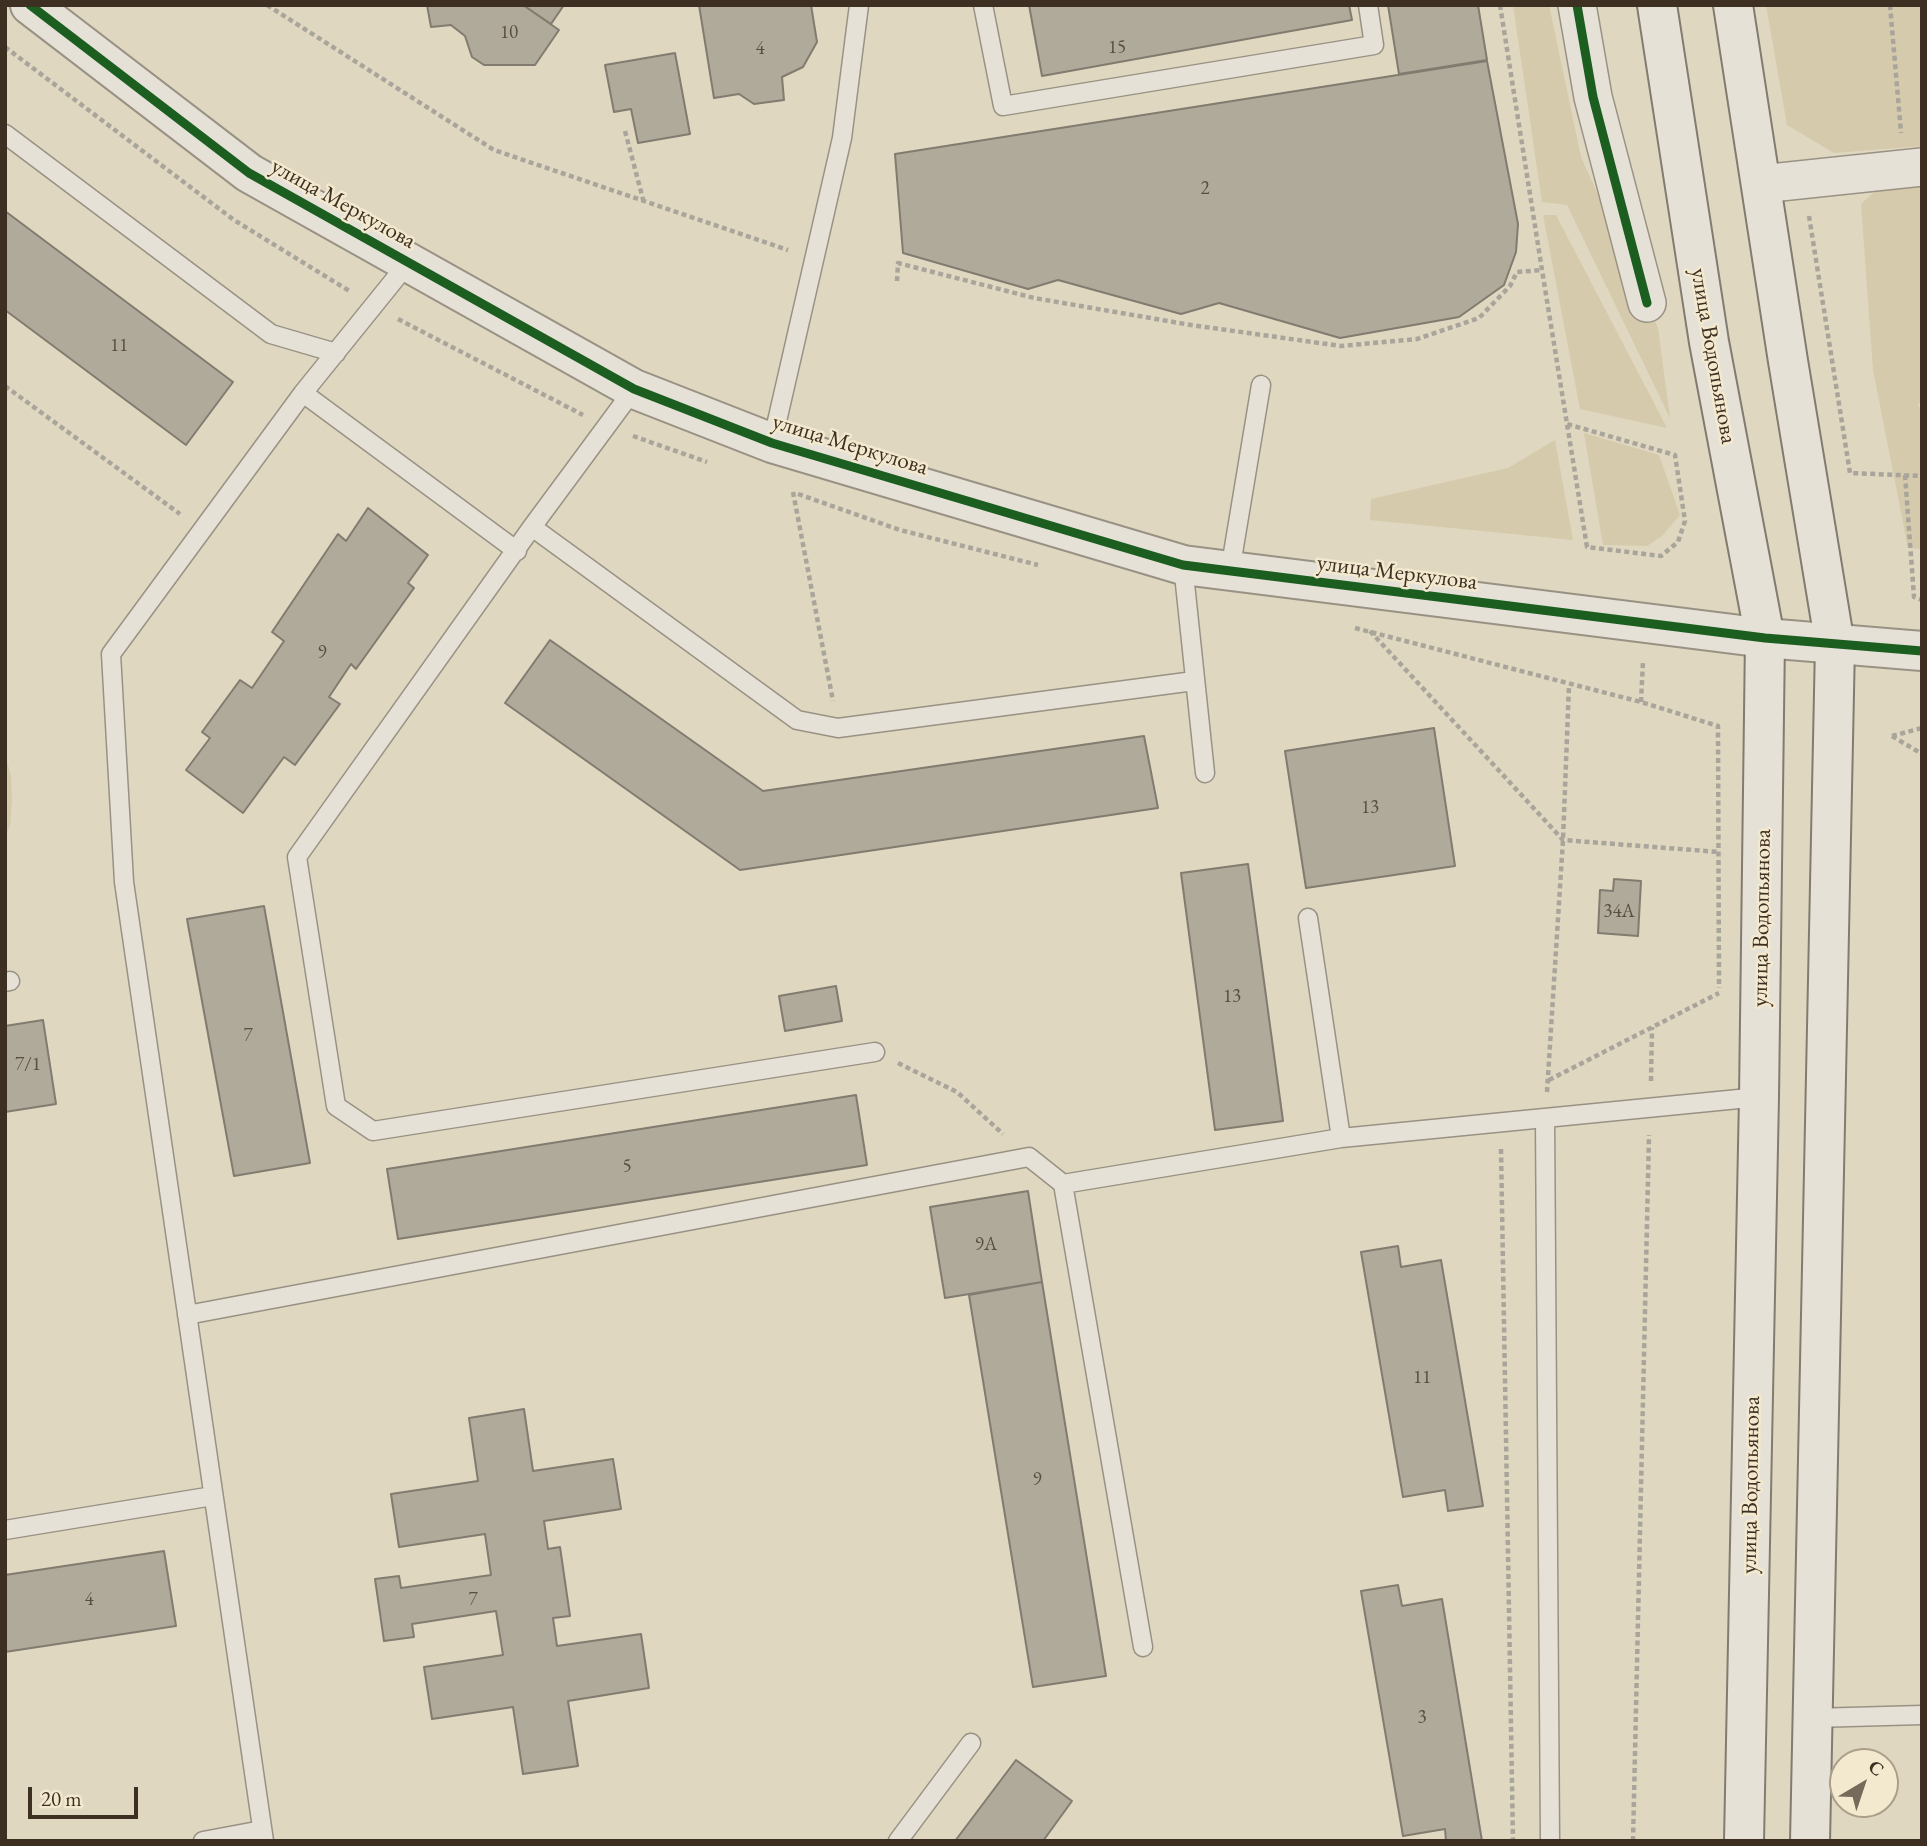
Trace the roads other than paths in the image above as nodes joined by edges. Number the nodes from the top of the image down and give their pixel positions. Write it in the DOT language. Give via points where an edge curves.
graph roads {
  1 [pos="30,5"];
  2 [pos="859,5"];
  3 [pos="983,5"];
  4 [pos="1368,5"];
  5 [pos="1577,5"];
  6 [pos="1657,5"];
  7 [pos="1733,5"];
  8 [pos="5,134"];
  9 [pos="1913,168"];
  10 [pos="1761,184"];
  11 [pos="408,263"];
  12 [pos="1647,303"];
  13 [pos="336,353"];
  14 [pos="1261,385"];
  15 [pos="634,390"];
  16 [pos="303,393"];
  17 [pos="772,443"];
  18 [pos="532,527"];
  19 [pos="517,551"];
  20 [pos="1182,565"];
  21 [pos="1230,571"];
  22 [pos="1765,638"];
  23 [pos="1835,645"];
  24 [pos="1922,651"];
  25 [pos="1194,681"];
  26 [pos="1205,773"];
  27 [pos="1308,918"];
  28 [pos="875,1052"];
  29 [pos="1759,1097"];
  30 [pos="1545,1118"];
  31 [pos="1341,1138"];
  32 [pos="1063,1184"];
  33 [pos="187,1315"];
  34 [pos="213,1496"];
  35 [pos="5,1530"];
  36 [pos="1143,1647"];
  37 [pos="1922,1715"];
  38 [pos="1813,1718"];
  39 [pos="971,1743"];
  40 [pos="263,1835"];
  41 [pos="203,1841"];
  42 [pos="898,1841"];
  43 [pos="1550,1841"];
  44 [pos="1744,1841"];
  45 [pos="1810,1841"];
  1 -- 11 [label="main road, улица Меркулова" via="248,173"];
  2 -- 17 [label="lane" via="842,138"];
  3 -- 4 [label="lane" via="1003,106 1374,45"];
  5 -- 12 [label="street" via="1593,97"];
  6 -- 22 [label="main road, улица Водопьянова" via="1709,342"];
  7 -- 10 [label="main road"];
  8 -- 13 [label="lane" via="271,334"];
  9 -- 10 [label="street"];
  10 -- 23 [label="main road"];
  11 -- 13 [label="lane"];
  11 -- 15 [label="main road, улица Меркулова"];
  13 -- 16 [label="lane"];
  14 -- 21 [label="lane"];
  15 -- 17 [label="main road, улица Меркулова"];
  15 -- 18 [label="lane"];
  16 -- 19 [label="lane"];
  16 -- 33 [label="lane" via="111,654 124,882"];
  17 -- 20 [label="main road, улица Меркулова"];
  18 -- 19 [label="lane"];
  18 -- 25 [label="lane" via="797,720 838,728"];
  19 -- 28 [label="lane" via="297,857 336,1106 373,1131"];
  20 -- 21 [label="main road, улица Меркулова"];
  20 -- 25 [label="lane"];
  21 -- 22 [label="main road, улица Меркулова"];
  22 -- 23 [label="main road, улица Меркулова"];
  22 -- 29 [label="main road, улица Водопьянова"];
  23 -- 24 [label="main road, улица Меркулова"];
  23 -- 38 [label="main road"];
  25 -- 26 [label="lane"];
  27 -- 31 [label="lane"];
  29 -- 30 [label="lane"];
  29 -- 44 [label="main road, улица Водопьянова"];
  30 -- 31 [label="lane"];
  30 -- 43 [label="lane"];
  31 -- 32 [label="lane"];
  32 -- 33 [label="lane" via="1029,1157"];
  32 -- 36 [label="lane"];
  33 -- 34 [label="lane"];
  34 -- 35 [label="lane"];
  34 -- 40 [label="lane"];
  37 -- 38 [label="lane"];
  38 -- 45 [label="main road"];
  39 -- 42 [label="lane"];
  40 -- 41 [label="lane"];
}
